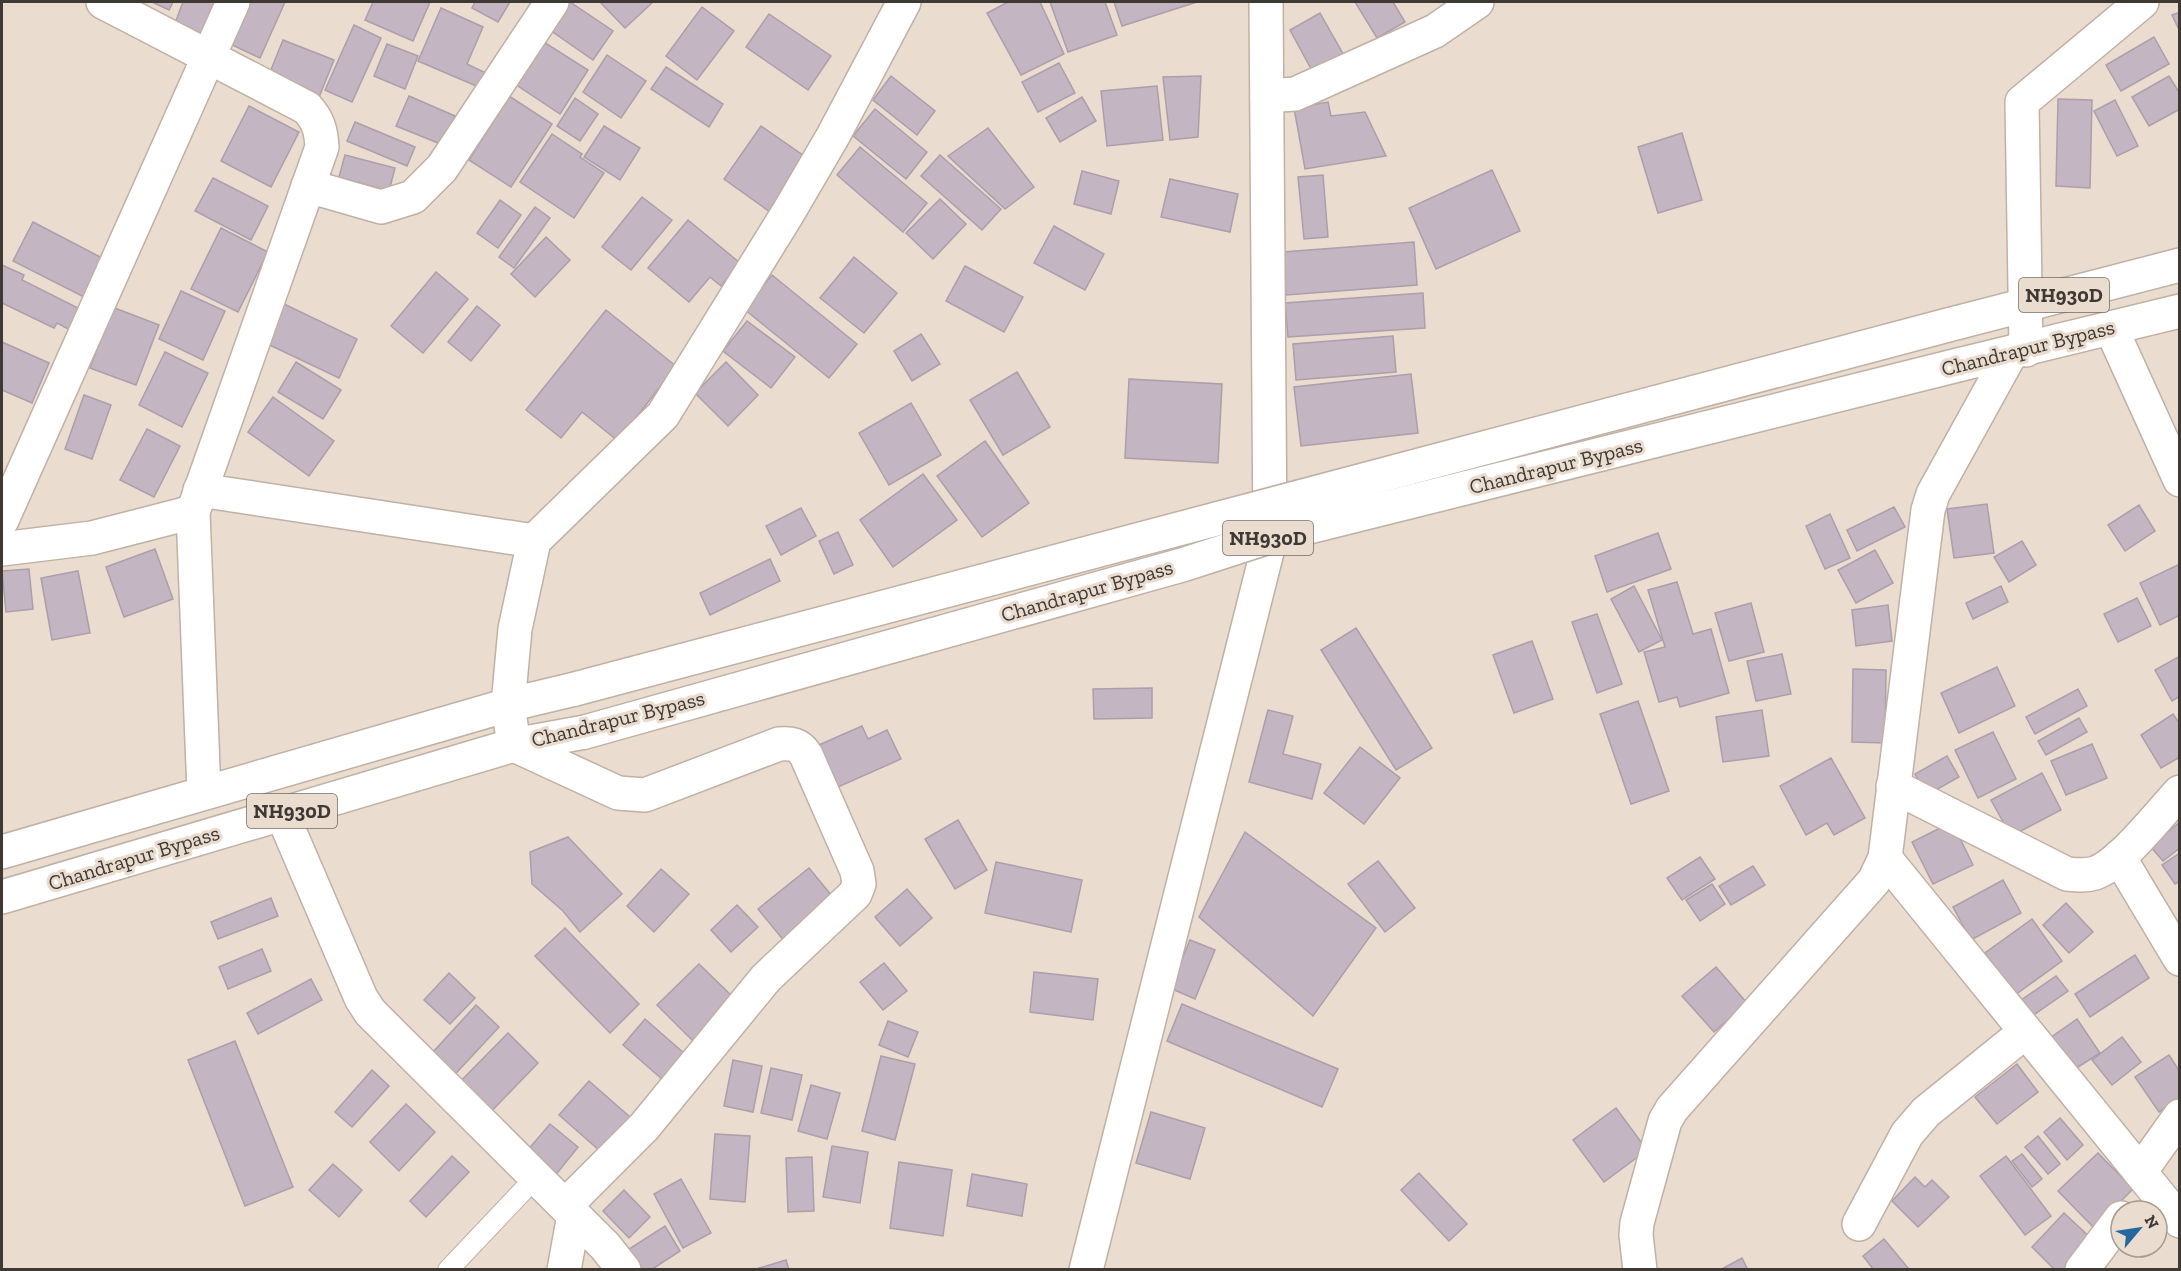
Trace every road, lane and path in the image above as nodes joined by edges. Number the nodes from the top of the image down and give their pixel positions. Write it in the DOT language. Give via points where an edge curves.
graph roads {
  1 [pos="103,2"];
  2 [pos="233,2"];
  3 [pos="552,2"];
  4 [pos="904,2"];
  5 [pos="1266,2"];
  6 [pos="1477,2"];
  7 [pos="2142,2"];
  8 [pos="209,57"];
  9 [pos="1267,96"];
  10 [pos="308,186"];
  11 [pos="2180,265"];
  12 [pos="2025,305"];
  13 [pos="2180,311"];
  14 [pos="2111,328"];
  15 [pos="2018,352"];
  16 [pos="2180,480"];
  17 [pos="197,501"];
  18 [pos="2,520"];
  19 [pos="534,541"];
  20 [pos="2,549"];
  21 [pos="508,705"];
  22 [pos="514,745"];
  23 [pos="1893,786"];
  24 [pos="2180,792"];
  25 [pos="204,793"];
  26 [pos="282,814"];
  27 [pos="2,852"];
  28 [pos="2119,857"];
  29 [pos="1885,858"];
  30 [pos="2,897"];
  31 [pos="2180,959"];
  32 [pos="2025,1032"];
  33 [pos="2180,1116"];
  34 [pos="2144,1177"];
  35 [pos="536,1178"];
  36 [pos="2132,1199"];
  37 [pos="569,1211"];
  38 [pos="2180,1221"];
  39 [pos="1859,1224"];
  40 [pos="2109,1234"];
  41 [pos="448,1269"];
  42 [pos="564,1269"];
  43 [pos="624,1269"];
  44 [pos="1086,1269"];
  45 [pos="1640,1269"];
  46 [pos="2082,1269"];
  1 -- 8 [label="main road"];
  2 -- 8 [label="main road"];
  3 -- 10 [label="main road" via="442,168 413,197 381,207"];
  4 -- 19 [label="main road" via="834,136 663,415"];
  5 -- 9 [label="main road"];
  6 -- 9 [label="main road" via="1435,31 1295,94"];
  7 -- 12 [label="main road" via="2022,102"];
  8 -- 10 [label="main road" via="307,108 316,117 322,147"];
  8 -- 18 [label="main road"];
  9 -- 44 [label="main road" via="1270,540"];
  10 -- 17 [label="main road"];
  11 -- 12 [label="main road, Chandrapur Bypass / NH930D"];
  12 -- 15 [label="main road"];
  12 -- 21 [label="main road, Chandrapur Bypass / NH930D, bridge"];
  13 -- 14 [label="main road, Chandrapur Bypass / NH930D"];
  14 -- 15 [label="main road, Chandrapur Bypass / NH930D"];
  14 -- 16 [label="main road"];
  15 -- 22 [label="main road, Chandrapur Bypass / NH930D, bridge" via="1269,537 1182,565 585,732"];
  15 -- 23 [label="main road" via="1933,494 1928,510"];
  17 -- 19 [label="main road"];
  17 -- 20 [label="main road" via="86,540"];
  17 -- 25 [label="main road"];
  19 -- 21 [label="main road" via="515,629"];
  21 -- 22 [label="main road"];
  21 -- 25 [label="main road, Chandrapur Bypass / NH930D"];
  22 -- 26 [label="main road, Chandrapur Bypass / NH930D"];
  22 -- 37 [label="main road" via="618,793 632,795 645,795 779,744 801,747 857,871 859,884 855,894 760,984"];
  23 -- 28 [label="main road" via="2067,874 2095,873"];
  23 -- 29 [label="main road"];
  24 -- 28 [label="main road"];
  25 -- 27 [label="main road, Chandrapur Bypass / NH930D"];
  26 -- 30 [label="main road, Chandrapur Bypass / NH930D"];
  26 -- 35 [label="main road" via="370,1012"];
  28 -- 31 [label="main road"];
  29 -- 32 [label="main road"];
  29 -- 45 [label="main road" via="1874,881 1668,1115 1637,1223"];
  32 -- 34 [label="main road"];
  32 -- 39 [label="main road" via="1926,1112 1907,1134"];
  33 -- 34 [label="main road"];
  34 -- 36 [label="main road"];
  34 -- 38 [label="main road"];
  35 -- 37 [label="main road"];
  35 -- 41 [label="lane"];
  37 -- 42 [label="main road"];
  37 -- 43 [label="main road"];
  40 -- 46 [label="main road"];
}
